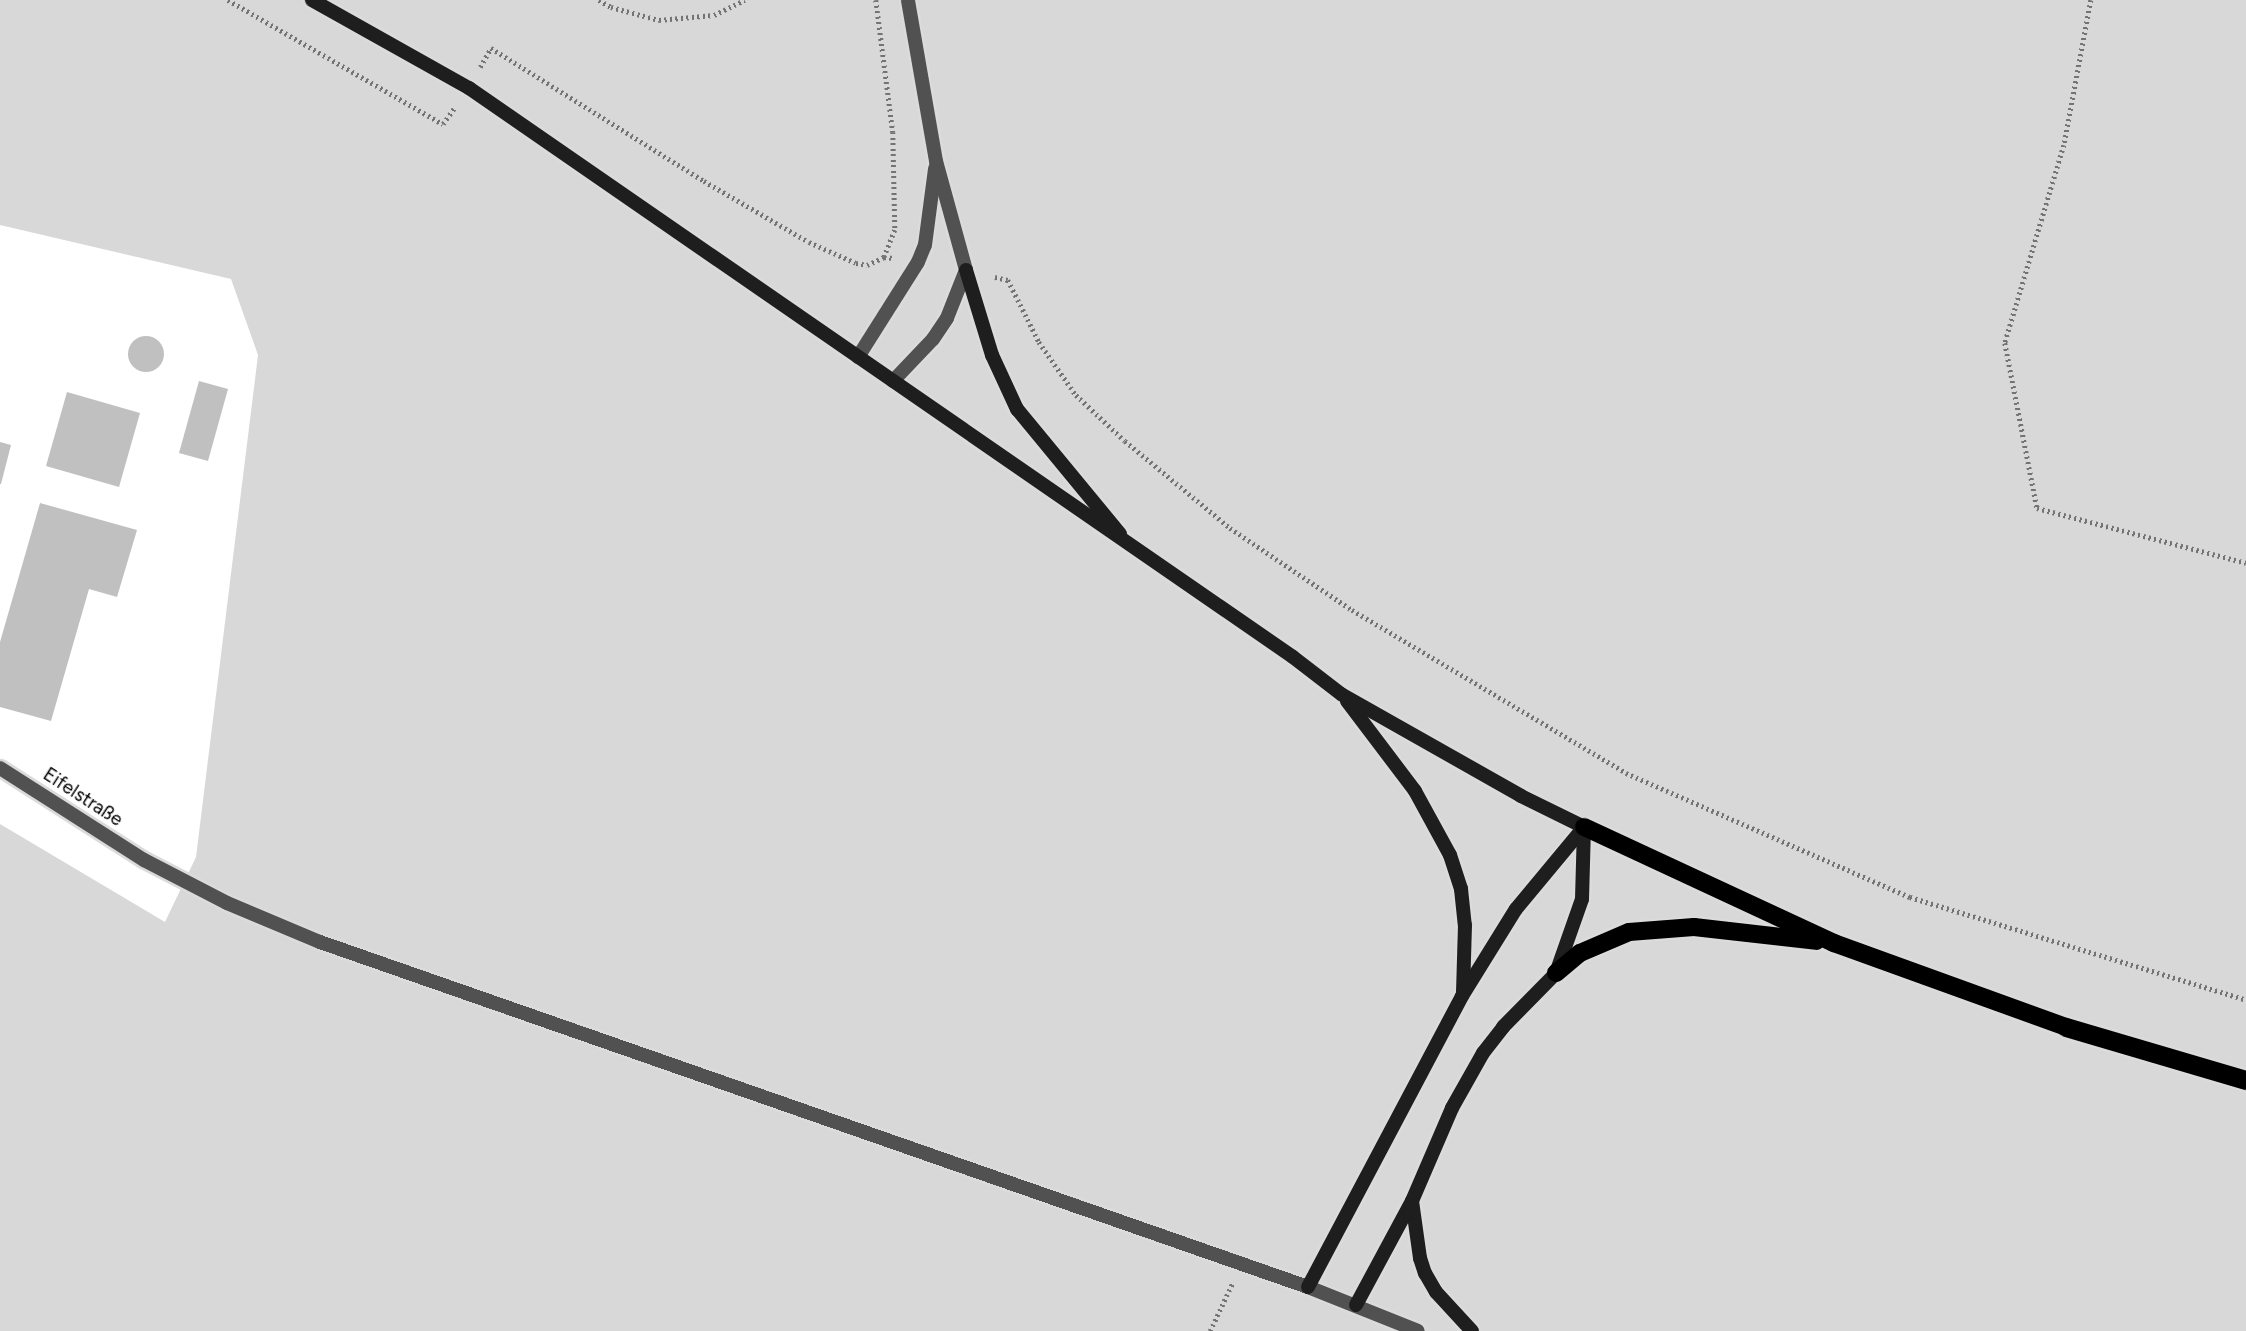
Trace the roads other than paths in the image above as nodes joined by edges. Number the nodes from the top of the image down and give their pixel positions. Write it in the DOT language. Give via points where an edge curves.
graph roads {
  1 [pos="312,0"];
  2 [pos="908,0"];
  3 [pos="936,161"];
  4 [pos="966,270"];
  5 [pos="858,357"];
  6 [pos="893,381"];
  7 [pos="1129,546"];
  8 [pos="1341,694"];
  9 [pos="0,768"];
  10 [pos="1584,827"];
  11 [pos="1834,943"];
  12 [pos="1556,973"];
  13 [pos="1462,996"];
  14 [pos="2066,1027"];
  15 [pos="2246,1080"];
  16 [pos="1412,1201"];
  17 [pos="1308,1287"];
  18 [pos="1356,1305"];
  19 [pos="1418,1331"];
  20 [pos="1472,1331"];
  1 -- 5 [label="main road" via="469,88"];
  2 -- 3 [label="street"];
  3 -- 4 [label="street"];
  3 -- 5 [label="street" via="925,245"];
  4 -- 6 [label="street" via="947,318"];
  4 -- 7 [label="main road" via="992,355 1017,408"];
  5 -- 6 [label="main road"];
  6 -- 7 [label="main road"];
  7 -- 8 [label="main road"];
  8 -- 10 [label="main road"];
  8 -- 13 [label="main road" via="1415,791 1450,855 1461,889 1465,925"];
  9 -- 17 [label="street, Eifelstraße" via="145,860 227,903 320,942"];
  10 -- 11 [label="main road"];
  10 -- 12 [label="main road" via="1582,899"];
  10 -- 13 [label="main road" via="1516,909"];
  11 -- 12 [label="main road" via="1694,928 1629,932 1580,953"];
  11 -- 14 [label="main road"];
  12 -- 16 [label="main road" via="1483,1053 1452,1108"];
  13 -- 17 [label="main road"];
  14 -- 15 [label="highway"];
  16 -- 18 [label="main road"];
  16 -- 20 [label="main road" via="1425,1273"];
  17 -- 18 [label="street, Eifelstraße"];
  18 -- 19 [label="street, Eifelstraße"];
}
